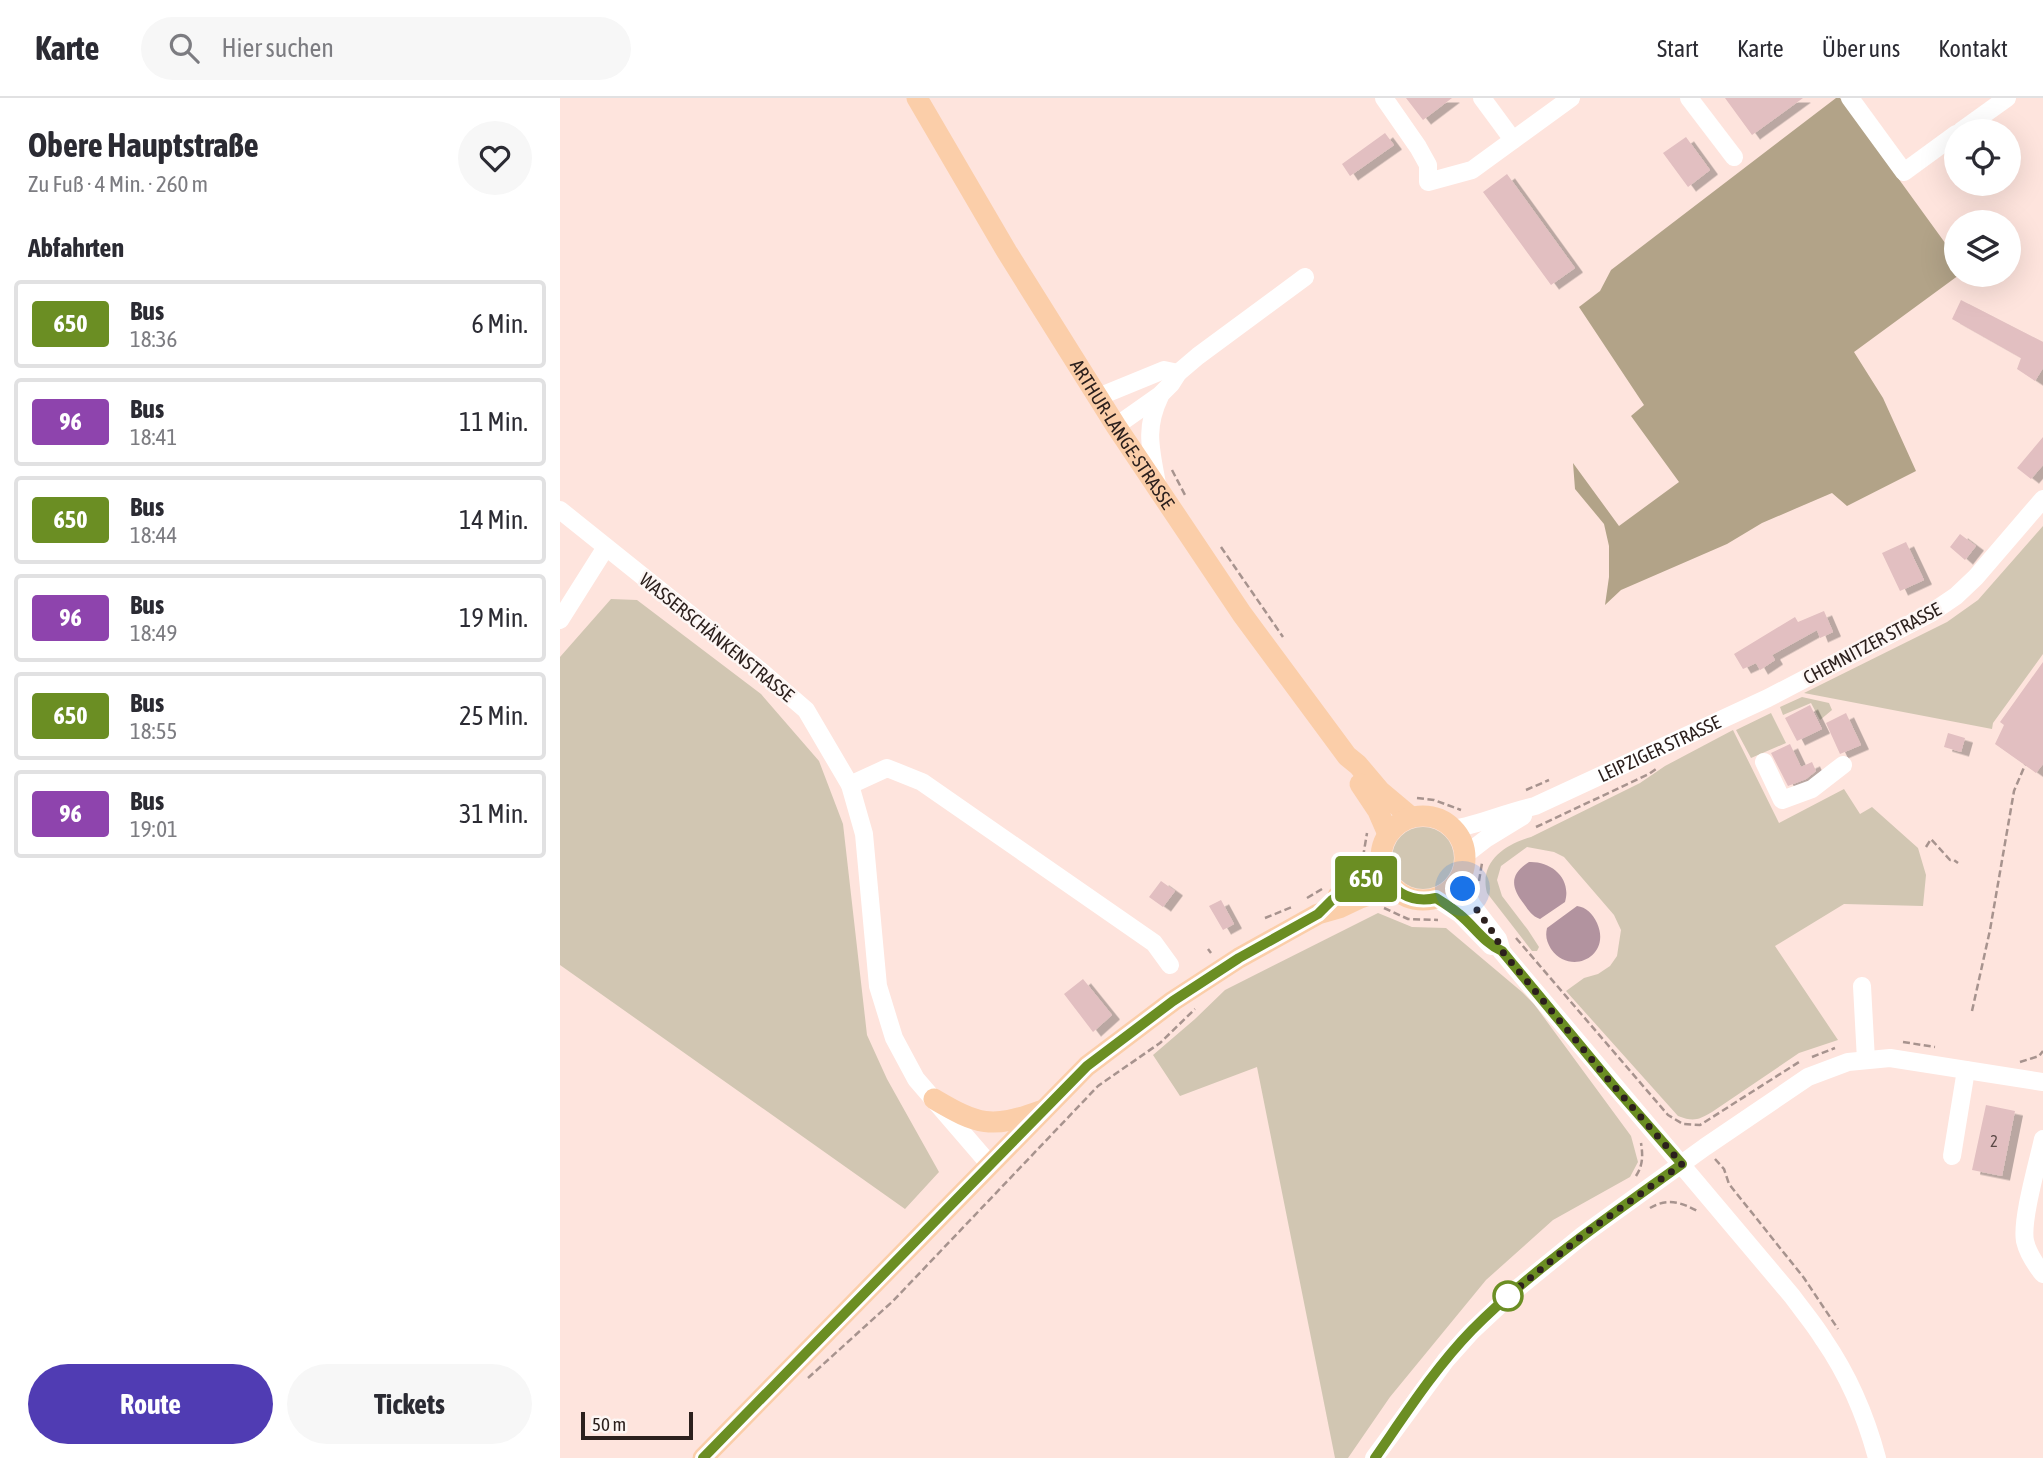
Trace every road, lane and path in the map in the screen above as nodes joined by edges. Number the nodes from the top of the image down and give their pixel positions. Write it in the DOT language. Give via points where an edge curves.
graph roads {
  1 [pos="917,98"];
  2 [pos="1384,98"];
  3 [pos="1571,98"];
  4 [pos="1689,98"];
  5 [pos="1850,98"];
  6 [pos="2007,98"];
  7 [pos="1489,100"];
  8 [pos="1978,119"];
  9 [pos="1513,140"];
  10 [pos="1944,143"];
  11 [pos="1734,158"];
  12 [pos="1305,277"];
  13 [pos="1178,373"];
  14 [pos="1160,395"];
  15 [pos="1098,397"];
  16 [pos="1116,426"];
  17 [pos="1168,463"];
  18 [pos="1158,488"];
  19 [pos="2043,499"];
  20 [pos="1188,501"];
  21 [pos="560,510"];
  22 [pos="1219,545"];
  23 [pos="606,547"];
  24 [pos="560,620"];
  25 [pos="1288,644"];
  26 [pos="1783,691"];
  27 [pos="1347,756"];
  28 [pos="1764,762"];
  29 [pos="1843,765"];
  30 [pos="2025,765"];
  31 [pos="1657,768"];
  32 [pos="1549,780"];
  33 [pos="850,785"];
  34 [pos="1524,791"];
  35 [pos="1535,806"];
  36 [pos="1413,808"];
  37 [pos="1378,811"];
  38 [pos="1457,820"];
  39 [pos="1532,829"];
  40 [pos="1388,834"];
  41 [pos="1926,847"];
  42 [pos="1474,858"];
  43 [pos="1958,863"];
  44 [pos="1381,866"];
  45 [pos="1468,882"];
  46 [pos="1329,886"];
  47 [pos="1392,887"];
  48 [pos="1367,888"];
  49 [pos="1436,898"];
  50 [pos="1293,906"];
  51 [pos="1311,907"];
  52 [pos="1265,918"];
  53 [pos="1443,920"];
  54 [pos="1513,934"];
  55 [pos="1502,951"];
  56 [pos="1170,965"];
  57 [pos="1862,986"];
  58 [pos="1200,1004"];
  59 [pos="1972,1011"];
  60 [pos="1164,1032"];
  61 [pos="1168,1036"];
  62 [pos="1900,1042"];
  63 [pos="1838,1048"];
  64 [pos="1938,1048"];
  65 [pos="2043,1051"];
  66 [pos="1133,1055"];
  67 [pos="1136,1059"];
  68 [pos="1866,1060"];
  69 [pos="2010,1061"];
  70 [pos="1966,1070"];
  71 [pos="2043,1083"];
  72 [pos="934,1099"];
  73 [pos="1042,1111"];
  74 [pos="2043,1139"];
  75 [pos="1952,1156"];
  76 [pos="1682,1164"];
  77 [pos="990,1166"];
  78 [pos="1646,1211"];
  79 [pos="1705,1216"];
  80 [pos="2043,1274"];
  81 [pos="806,1380"];
  82 [pos="703,1458"];
  83 [pos="1374,1458"];
  84 [pos="1877,1458"];
  1 -- 15 [label="main road, ARTHUR-LANGE-STRASSE"];
  2 -- 9 [label="street" via="1428,165 1429,182 1472,170"];
  3 -- 9 [label="street"];
  4 -- 11 [label="street"];
  5 -- 10 [label="street" via="1904,172"];
  6 -- 8 [label="street"];
  7 -- 9 [label="street"];
  12 -- 13 [label="street"];
  13 -- 14 [label="street"];
  13 -- 15 [label="street" via="1164,370"];
  14 -- 16 [label="street"];
  14 -- 18 [label="street" via="1149,432"];
  15 -- 16 [label="main road, ARTHUR-LANGE-STRASSE"];
  16 -- 18 [label="main road, ARTHUR-LANGE-STRASSE"];
  17 -- 20 [label="path"];
  18 -- 27 [label="main road, ARTHUR-LANGE-STRASSE" via="1242,614"];
  19 -- 26 [label="street, CHEMNITZER STRASSE" via="1956,596"];
  21 -- 23 [label="street, WASSERSCHÄNKENSTRASSE"];
  22 -- 25 [label="path"];
  23 -- 24 [label="street"];
  23 -- 33 [label="street, WASSERSCHÄNKENSTRASSE" via="806,710"];
  26 -- 35 [label="street, LEIPZIGER STRASSE"];
  27 -- 36 [label="main road, ARTHUR-LANGE-STRASSE" via="1380,791"];
  27 -- 37 [label="main road, ARTHUR-LANGE-STRASSE" via="1350,770"];
  28 -- 29 [label="street" via="1782,800 1812,789"];
  30 -- 59 [label="path" via="2014,791"];
  31 -- 39 [label="path"];
  32 -- 34 [label="path"];
  33 -- 56 [label="street" via="887,768 922,782 1154,943"];
  33 -- 72 [label="street, WASSERSCHÄNKENSTRASSE" via="864,834 878,986 894,1038 916,1079"];
  35 -- 38 [label="street, LEIPZIGER STRASSE" via="1480,824"];
  35 -- 42 [label="street, LEIPZIGER STRASSE" via="1487,838"];
  36 -- 38 [label="main road" via="1446,822"];
  36 -- 38 [label="path" via="1434,800"];
  36 -- 40 [label="main road"];
  37 -- 40 [label="main road, ARTHUR-LANGE-STRASSE"];
  37 -- 48 [label="path" via="1368,820 1363,857 1355,870"];
  38 -- 42 [label="main road" via="1462,842"];
  40 -- 44 [label="main road"];
  41 -- 43 [label="path" via="1931,839"];
  42 -- 45 [label="main road" via="1464,868"];
  42 -- 45 [label="path" via="1480,868"];
  44 -- 47 [label="main road"];
  44 -- 48 [label="main road"];
  45 -- 49 [label="main road"];
  45 -- 55 [label="street" via="1472,905"];
  46 -- 51 [label="path"];
  47 -- 48 [label="main road"];
  47 -- 49 [label="main road" via="1414,899"];
  48 -- 51 [label="main road"];
  48 -- 53 [label="path" via="1377,907 1408,919"];
  49 -- 55 [label="street"];
  50 -- 52 [label="path"];
  51 -- 73 [label="main road" via="1087,1066"];
  54 -- 63 [label="path" via="1668,1115 1683,1124 1700,1125 1795,1064"];
  55 -- 76 [label="street"];
  57 -- 68 [label="street"];
  58 -- 61 [label="path"];
  60 -- 61 [label="path"];
  61 -- 67 [label="path"];
  62 -- 64 [label="path"];
  65 -- 69 [label="path" via="2021,1062"];
  66 -- 67 [label="path"];
  67 -- 81 [label="path" via="1098,1086 893,1301"];
  68 -- 70 [label="street" via="1890,1058"];
  68 -- 76 [label="street" via="1808,1077"];
  70 -- 71 [label="street"];
  70 -- 75 [label="street"];
  72 -- 73 [label="main road" via="982,1122 1000,1123"];
  72 -- 77 [label="street, WASSERSCHÄNKENSTRASSE"];
  73 -- 77 [label="main road"];
  74 -- 80 [label="street" via="2025,1239"];
  76 -- 83 [label="street" via="1583,1235 1502,1302 1446,1360"];
  76 -- 84 [label="street" via="1824,1339 1855,1397"];
  77 -- 82 [label="main road"];
  78 -- 79 [label="path" via="1681,1202"];
}
